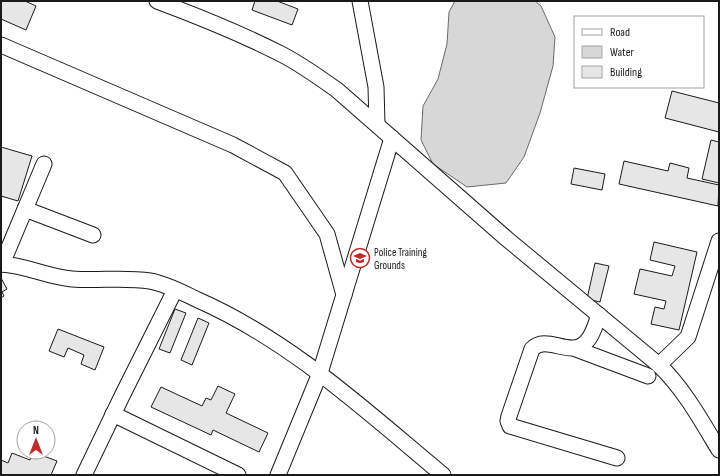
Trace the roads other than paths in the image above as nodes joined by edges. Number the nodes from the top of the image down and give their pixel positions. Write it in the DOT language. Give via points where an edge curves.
graph roads {
  1 [pos="157,1"];
  2 [pos="360,1"];
  3 [pos="1,45"];
  4 [pos="377,124"];
  5 [pos="392,138"];
  6 [pos="44,164"];
  7 [pos="25,209"];
  8 [pos="93,236"];
  9 [pos="719,241"];
  10 [pos="2,264"];
  11 [pos="175,290"];
  12 [pos="344,295"];
  13 [pos="599,315"];
  14 [pos="576,349"];
  15 [pos="659,365"];
  16 [pos="320,373"];
  17 [pos="648,376"];
  18 [pos="113,414"];
  19 [pos="719,450"];
  20 [pos="618,458"];
  21 [pos="84,475"];
  22 [pos="238,475"];
  23 [pos="278,475"];
  24 [pos="443,475"];
  1 -- 4 [label="street" via="214,22 284,56 337,90"];
  2 -- 4 [label="street" via="376,87"];
  3 -- 12 [label="street" via="233,145 285,173 327,234"];
  4 -- 5 [label="street"];
  5 -- 12 [label="street"];
  5 -- 13 [label="street"];
  6 -- 7 [label="street"];
  7 -- 8 [label="street"];
  7 -- 10 [label="street"];
  9 -- 15 [label="street" via="688,337"];
  10 -- 11 [label="street" via="71,279 152,281"];
  11 -- 16 [label="street" via="227,312"];
  11 -- 18 [label="street"];
  12 -- 16 [label="street"];
  13 -- 14 [label="street" via="588,341"];
  13 -- 15 [label="street"];
  14 -- 17 [label="street"];
  14 -- 20 [label="street" via="540,343 532,349 508,424"];
  15 -- 19 [label="street" via="687,398"];
  16 -- 23 [label="street"];
  16 -- 24 [label="street"];
  18 -- 21 [label="street"];
  18 -- 22 [label="street"];
}
